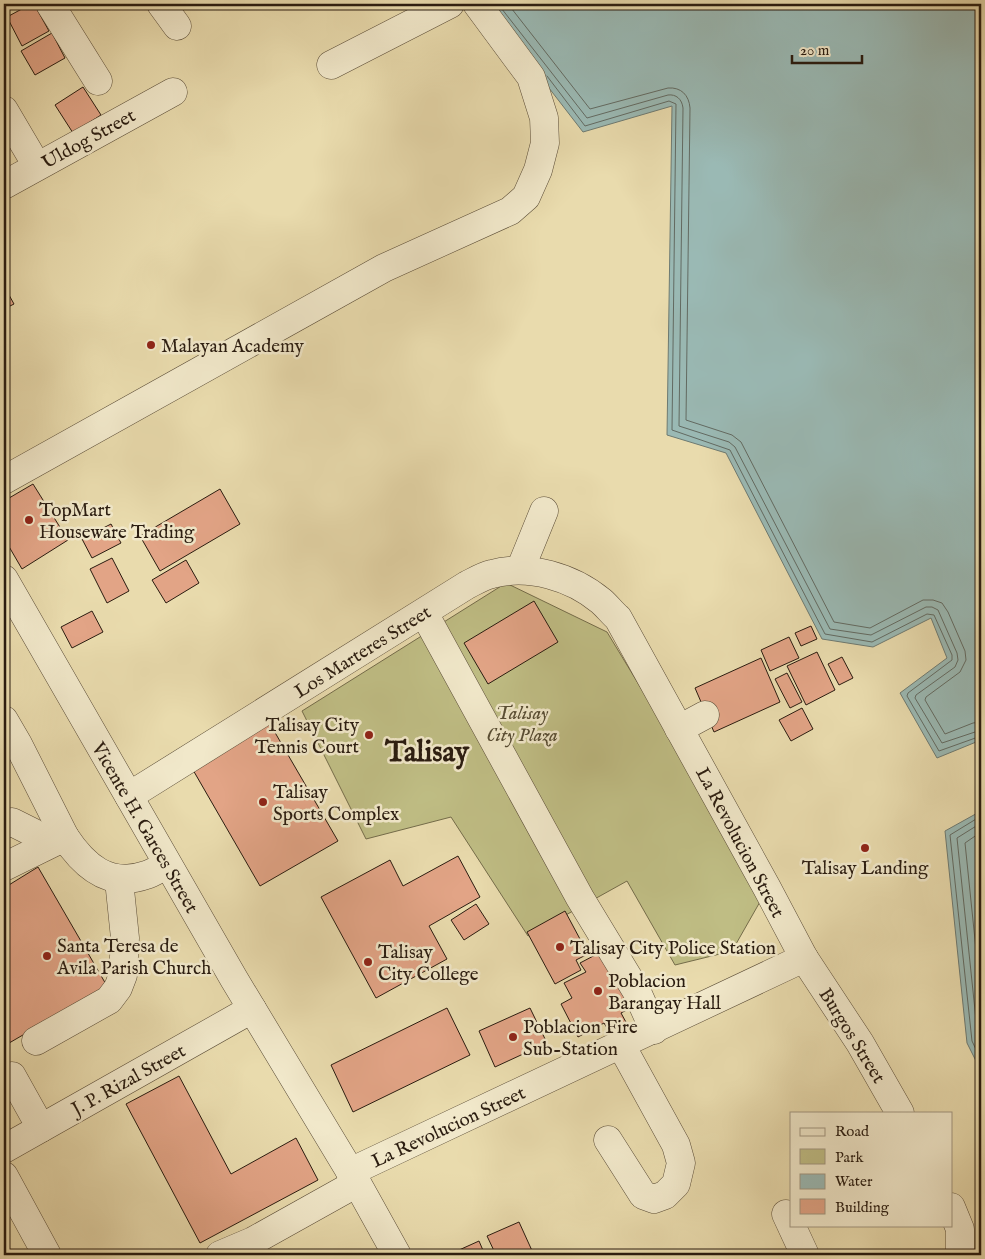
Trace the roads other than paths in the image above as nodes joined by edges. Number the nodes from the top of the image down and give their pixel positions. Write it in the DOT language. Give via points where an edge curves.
graph roads {
  1 [pos="50,4"];
  2 [pos="161,4"];
  3 [pos="450,4"];
  4 [pos="477,4"];
  5 [pos="177,26"];
  6 [pos="331,65"];
  7 [pos="98,81"];
  8 [pos="173,92"];
  9 [pos="4,110"];
  10 [pos="37,166"];
  11 [pos="4,185"];
  12 [pos="4,480"];
  13 [pos="544,511"];
  14 [pos="520,570"];
  15 [pos="4,579"];
  16 [pos="467,585"];
  17 [pos="424,613"];
  18 [pos="705,715"];
  19 [pos="4,720"];
  20 [pos="679,729"];
  21 [pos="129,796"];
  22 [pos="7,819"];
  23 [pos="56,841"];
  24 [pos="167,865"];
  25 [pos="4,867"];
  26 [pos="118,880"];
  27 [pos="804,958"];
  28 [pos="252,1009"];
  29 [pos="654,1030"];
  30 [pos="36,1041"];
  31 [pos="620,1045"];
  32 [pos="12,1076"];
  33 [pos="899,1112"];
  34 [pos="41,1128"];
  35 [pos="608,1140"];
  36 [pos="4,1149"];
  37 [pos="4,1176"];
  38 [pos="354,1177"];
  39 [pos="952,1209"];
  40 [pos="786,1214"];
  41 [pos="790,1223"];
  42 [pos="792,1226"];
  43 [pos="47,1255"];
  44 [pos="220,1255"];
  45 [pos="396,1255"];
  46 [pos="805,1255"];
  47 [pos="960,1255"];
  1 -- 7 [label="street"];
  2 -- 5 [label="street"];
  3 -- 6 [label="street"];
  4 -- 12 [label="street" via="532,77 544,118 545,143 526,197 510,211 384,268"];
  8 -- 10 [label="street, Uldog Street"];
  9 -- 10 [label="street"];
  10 -- 11 [label="street, Uldog Street"];
  13 -- 14 [label="street"];
  14 -- 16 [label="street, La Revolucion Street" via="490,574"];
  14 -- 20 [label="street, La Revolucion Street" via="548,574 576,584 602,601 618,618"];
  15 -- 21 [label="street, Vicente H. Garces Street"];
  16 -- 17 [label="street, Los Marteres Street"];
  17 -- 21 [label="street, Los Marteres Street"];
  17 -- 29 [label="street" via="580,898 637,992"];
  18 -- 20 [label="street"];
  19 -- 23 [label="street" via="18,744"];
  20 -- 27 [label="street, La Revolucion Street"];
  21 -- 24 [label="street, Vicente H. Garces Street"];
  22 -- 23 [label="street"];
  23 -- 25 [label="street"];
  23 -- 26 [label="street" via="75,851 98,873"];
  24 -- 26 [label="street" via="146,876"];
  24 -- 28 [label="street, Vicente H. Garces Street"];
  26 -- 30 [label="street" via="125,938 124,975 118,988 109,1000"];
  27 -- 29 [label="street, La Revolucion Street"];
  27 -- 33 [label="street, Burgos Street" via="860,1043"];
  28 -- 34 [label="street, J. P. Rizal Street"];
  28 -- 38 [label="street, Vicente H. Garces Street"];
  29 -- 31 [label="street, La Revolucion Street"];
  31 -- 35 [label="street" via="676,1145 681,1163 676,1184 665,1195 654,1199 643,1195"];
  31 -- 38 [label="street, La Revolucion Street"];
  32 -- 34 [label="street"];
  34 -- 36 [label="street, J. P. Rizal Street"];
  37 -- 43 [label="street"];
  38 -- 44 [label="street, La Revolucion Street" via="253,1241"];
  38 -- 45 [label="street, Vicente H. Garces Street"];
  39 -- 47 [label="street" via="960,1229"];
  40 -- 41 [label="street"];
  42 -- 46 [label="street"];
}
